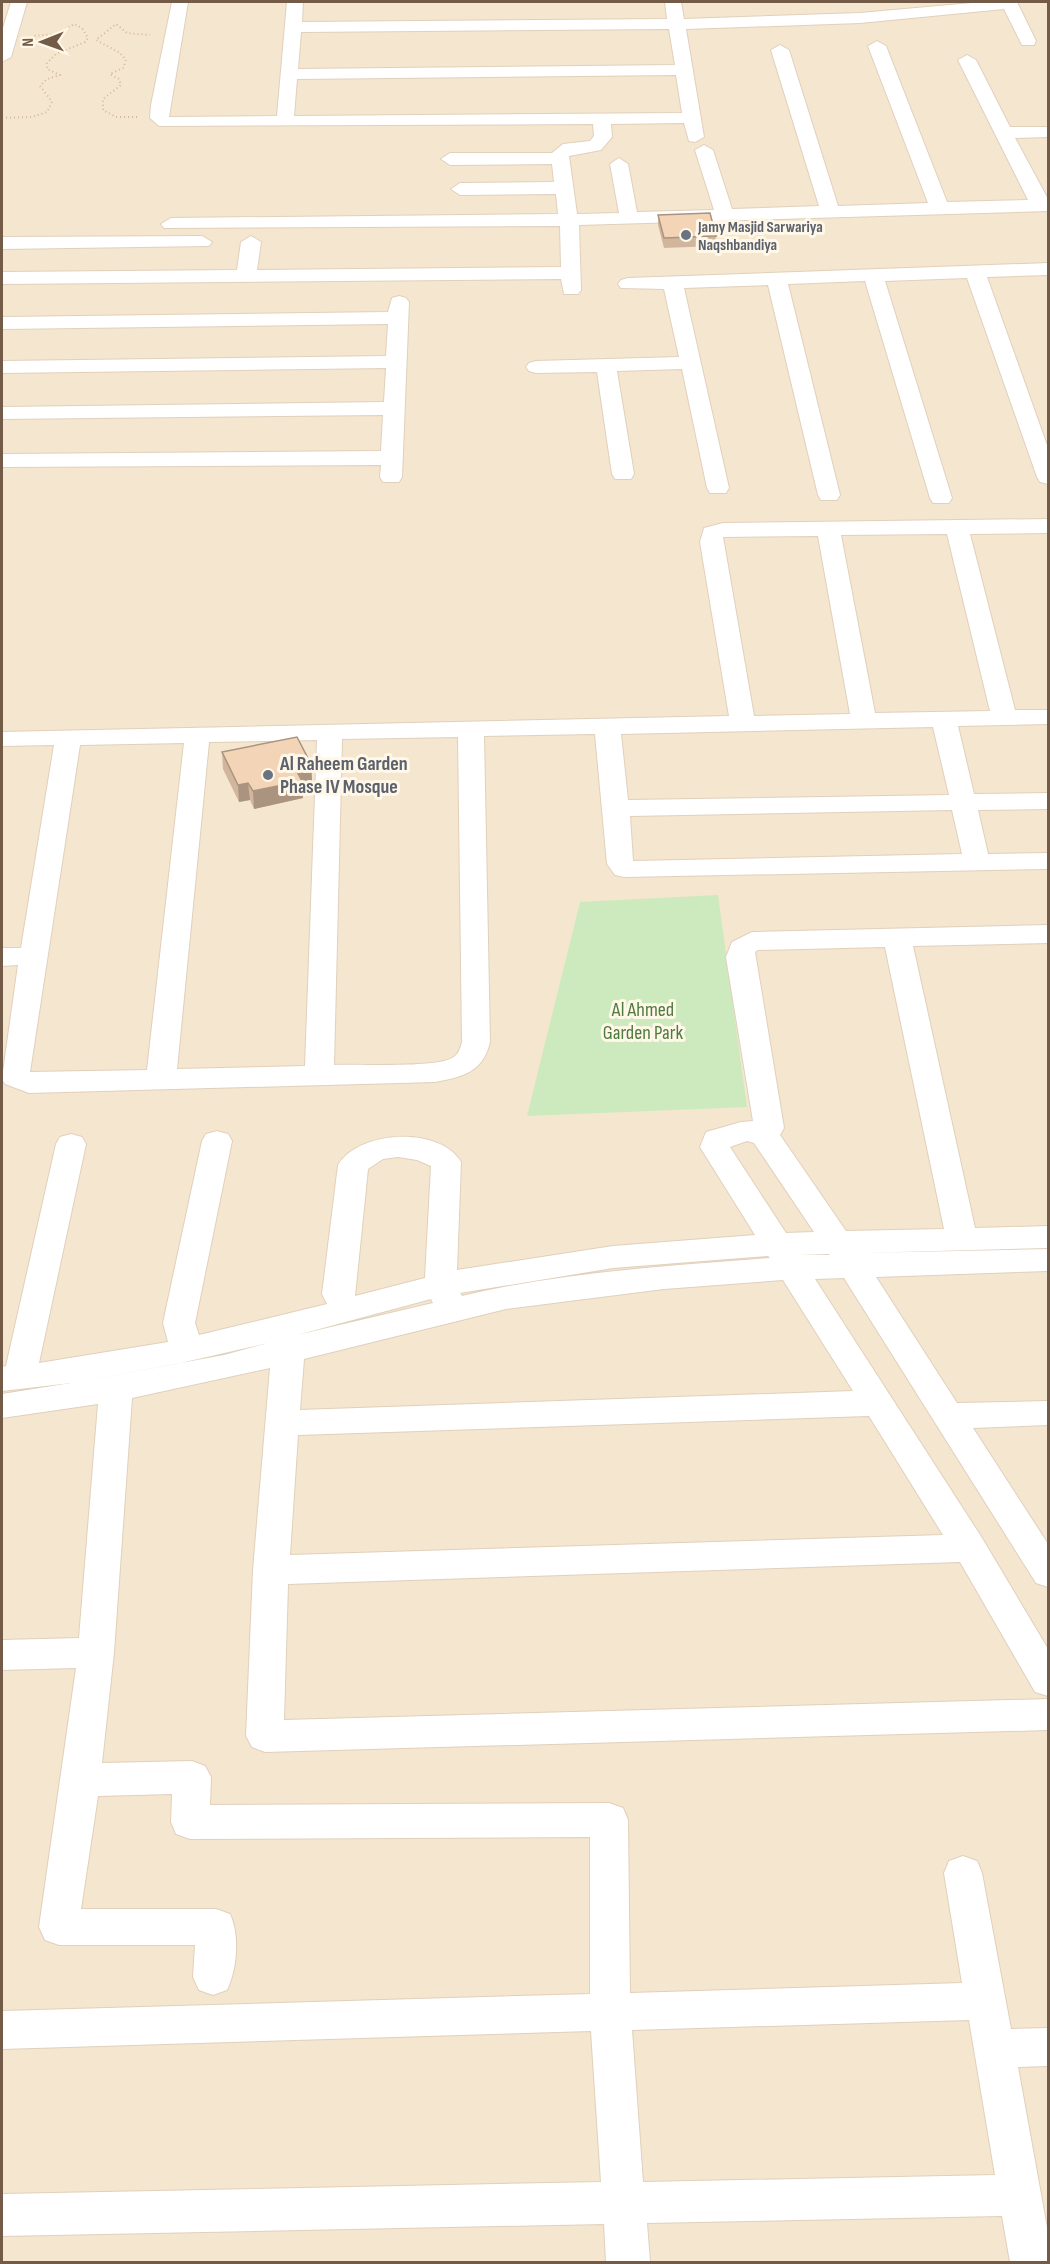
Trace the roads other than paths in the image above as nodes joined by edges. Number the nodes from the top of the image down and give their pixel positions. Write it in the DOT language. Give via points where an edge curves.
graph roads {
  1 [pos="19,2"];
  2 [pos="180,2"];
  3 [pos="295,2"];
  4 [pos="673,2"];
  5 [pos="1009,3"];
  6 [pos="677,24"];
  7 [pos="293,27"];
  8 [pos="7,29"];
  9 [pos="1028,41"];
  10 [pos="877,46"];
  11 [pos="780,50"];
  12 [pos="2,57"];
  13 [pos="967,60"];
  14 [pos="685,70"];
  15 [pos="290,74"];
  16 [pos="692,118"];
  17 [pos="602,120"];
  18 [pos="285,122"];
  19 [pos="1048,132"];
  20 [pos="1004,133"];
  21 [pos="560,158"];
  22 [pos="450,159"];
  23 [pos="619,164"];
  24 [pos="563,188"];
  25 [pos="460,189"];
  26 [pos="1044,206"];
  27 [pos="940,209"];
  28 [pos="831,213"];
  29 [pos="725,216"];
  30 [pos="629,218"];
  31 [pos="568,220"];
  32 [pos="171,224"];
  33 [pos="571,239"];
  34 [pos="547,240"];
  35 [pos="405,241"];
  36 [pos="251,242"];
  37 [pos="2,243"];
  38 [pos="1048,269"];
  39 [pos="975,272"];
  40 [pos="241,275"];
  41 [pos="873,275"];
  42 [pos="2,278"];
  43 [pos="777,279"];
  44 [pos="674,282"];
  45 [pos="628,284"];
  46 [pos="229,321"];
  47 [pos="2,323"];
  48 [pos="395,362"];
  49 [pos="691,363"];
  50 [pos="606,365"];
  51 [pos="2,366"];
  52 [pos="536,367"];
  53 [pos="394,408"];
  54 [pos="2,413"];
  55 [pos="2,461"];
  56 [pos="623,474"];
  57 [pos="1048,477"];
  58 [pos="718,488"];
  59 [pos="829,495"];
  60 [pos="941,498"];
  61 [pos="1048,526"];
  62 [pos="957,527"];
  63 [pos="828,529"];
  64 [pos="1048,717"];
  65 [pos="1004,718"];
  66 [pos="944,719"];
  67 [pos="864,721"];
  68 [pos="743,723"];
  69 [pos="607,725"];
  70 [pos="471,729"];
  71 [pos="330,733"];
  72 [pos="197,736"];
  73 [pos="68,738"];
  74 [pos="2,739"];
  75 [pos="1048,801"];
  76 [pos="962,802"];
  77 [pos="616,808"];
  78 [pos="1048,861"];
  79 [pos="977,862"];
  80 [pos="1048,935"];
  81 [pos="897,938"];
  82 [pos="34,956"];
  83 [pos="2,957"];
  84 [pos="319,1075"];
  85 [pos="161,1080"];
  86 [pos="765,1136"];
  87 [pos="217,1141"];
  88 [pos="70,1144"];
  89 [pos="1048,1237"];
  90 [pos="962,1240"];
  91 [pos="845,1254"];
  92 [pos="786,1257"];
  93 [pos="1048,1260"];
  94 [pos="446,1297"];
  95 [pos="346,1309"];
  96 [pos="283,1339"];
  97 [pos="187,1348"];
  98 [pos="11,1378"];
  99 [pos="116,1389"];
  100 [pos="878,1403"];
  101 [pos="2,1406"];
  102 [pos="1048,1413"];
  103 [pos="948,1416"];
  104 [pos="283,1423"];
  105 [pos="970,1548"];
  106 [pos="1046,1565"];
  107 [pos="271,1570"];
  108 [pos="96,1652"];
  109 [pos="2,1655"];
  110 [pos="1048,1681"];
  111 [pos="1048,1715"];
  112 [pos="81,1780"];
  113 [pos="963,1873"];
  114 [pos="213,1977"];
  115 [pos="986,2001"];
  116 [pos="610,2012"];
  117 [pos="2,2030"];
  118 [pos="1048,2047"];
  119 [pos="994,2049"];
  120 [pos="1020,2195"];
  121 [pos="624,2203"];
  122 [pos="2,2215"];
  123 [pos="628,2262"];
  124 [pos="1032,2262"];
  1 -- 8 [label="street"];
  2 -- 18 [label="street" via="160,121"];
  3 -- 7 [label="street"];
  4 -- 6 [label="street"];
  5 -- 6 [label="street" via="860,18"];
  5 -- 9 [label="street"];
  6 -- 7 [label="street"];
  6 -- 14 [label="street"];
  7 -- 15 [label="street"];
  8 -- 12 [label="street"];
  10 -- 27 [label="street"];
  11 -- 28 [label="street"];
  13 -- 20 [label="street"];
  14 -- 15 [label="street"];
  14 -- 16 [label="street"];
  15 -- 18 [label="street"];
  16 -- 17 [label="street"];
  16 -- 29 [label="street"];
  17 -- 18 [label="street"];
  17 -- 21 [label="street" via="600,141 590,148 563,150"];
  19 -- 20 [label="street"];
  20 -- 26 [label="street"];
  21 -- 22 [label="street"];
  21 -- 24 [label="street"];
  23 -- 30 [label="street"];
  24 -- 25 [label="street"];
  24 -- 31 [label="street"];
  26 -- 27 [label="street"];
  27 -- 28 [label="street"];
  28 -- 29 [label="street"];
  29 -- 30 [label="street"];
  30 -- 31 [label="street"];
  31 -- 32 [label="street"];
  31 -- 33 [label="street"];
  33 -- 34 [label="street"];
  33 -- 40 [label="street" via="572,281"];
  35 -- 36 [label="street"];
  36 -- 37 [label="street"];
  36 -- 40 [label="street"];
  38 -- 39 [label="street"];
  39 -- 41 [label="street"];
  39 -- 57 [label="street"];
  40 -- 42 [label="street"];
  40 -- 46 [label="street"];
  41 -- 43 [label="street"];
  41 -- 60 [label="street"];
  43 -- 44 [label="street"];
  43 -- 59 [label="street"];
  44 -- 45 [label="street"];
  44 -- 49 [label="street"];
  46 -- 47 [label="street"];
  46 -- 48 [label="street" via="398,310"];
  48 -- 51 [label="street"];
  48 -- 53 [label="street"];
  49 -- 50 [label="street"];
  49 -- 58 [label="street"];
  50 -- 52 [label="street"];
  50 -- 56 [label="street"];
  53 -- 54 [label="street"];
  53 -- 55 [label="street" via="391,468"];
  61 -- 62 [label="street"];
  62 -- 63 [label="street"];
  62 -- 65 [label="street"];
  63 -- 67 [label="street"];
  63 -- 68 [label="street" via="712,532"];
  64 -- 65 [label="street"];
  65 -- 66 [label="street"];
  66 -- 67 [label="street"];
  66 -- 76 [label="street"];
  67 -- 68 [label="street"];
  68 -- 69 [label="street"];
  69 -- 70 [label="street"];
  69 -- 77 [label="street"];
  70 -- 71 [label="street"];
  70 -- 84 [label="street" via="476,1042 473,1056 459,1068 435,1072"];
  71 -- 72 [label="street"];
  71 -- 84 [label="street"];
  72 -- 73 [label="street"];
  72 -- 85 [label="street"];
  73 -- 74 [label="street"];
  73 -- 82 [label="street"];
  75 -- 76 [label="street"];
  76 -- 77 [label="street"];
  76 -- 79 [label="street"];
  77 -- 79 [label="street" via="620,864 624,869"];
  78 -- 79 [label="street"];
  80 -- 81 [label="street"];
  81 -- 86 [label="street" via="752,942 742,948 740,957 769,1128"];
  81 -- 90 [label="street"];
  82 -- 83 [label="street"];
  82 -- 85 [label="street" via="15,1077 45,1084"];
  84 -- 85 [label="street"];
  86 -- 91 [label="street"];
  86 -- 92 [label="street" via="756,1130 746,1131 717,1139 715,1147"];
  87 -- 97 [label="street" via="178,1323"];
  88 -- 98 [label="street"];
  89 -- 90 [label="street"];
  90 -- 91 [label="street"];
  91 -- 92 [label="street"];
  91 -- 93 [label="street"];
  91 -- 103 [label="street"];
  92 -- 94 [label="street" via="664,1278 517,1296"];
  92 -- 100 [label="street"];
  94 -- 95 [label="street"];
  94 -- 95 [label="street" via="446,1162 422,1149 378,1148 365,1152 353,1165 338,1294"];
  94 -- 96 [label="street"];
  95 -- 96 [label="street"];
  96 -- 97 [label="street"];
  96 -- 99 [label="street" via="224,1367"];
  96 -- 104 [label="street"];
  97 -- 98 [label="street"];
  99 -- 101 [label="street"];
  99 -- 108 [label="street"];
  100 -- 104 [label="street"];
  100 -- 105 [label="street"];
  102 -- 103 [label="street"];
  103 -- 106 [label="street"];
  104 -- 107 [label="street"];
  105 -- 107 [label="street"];
  105 -- 110 [label="street"];
  107 -- 111 [label="street" via="265,1736"];
  108 -- 109 [label="street"];
  108 -- 112 [label="street"];
  112 -- 114 [label="street" via="59,1927 216,1927"];
  112 -- 116 [label="street" via="192,1777 190,1821 609,1820"];
  113 -- 115 [label="street"];
  115 -- 116 [label="street"];
  115 -- 119 [label="street"];
  116 -- 117 [label="street"];
  116 -- 121 [label="street"];
  118 -- 119 [label="street"];
  119 -- 120 [label="street"];
  120 -- 121 [label="street"];
  120 -- 124 [label="street"];
  121 -- 122 [label="street"];
  121 -- 123 [label="street"];
}
